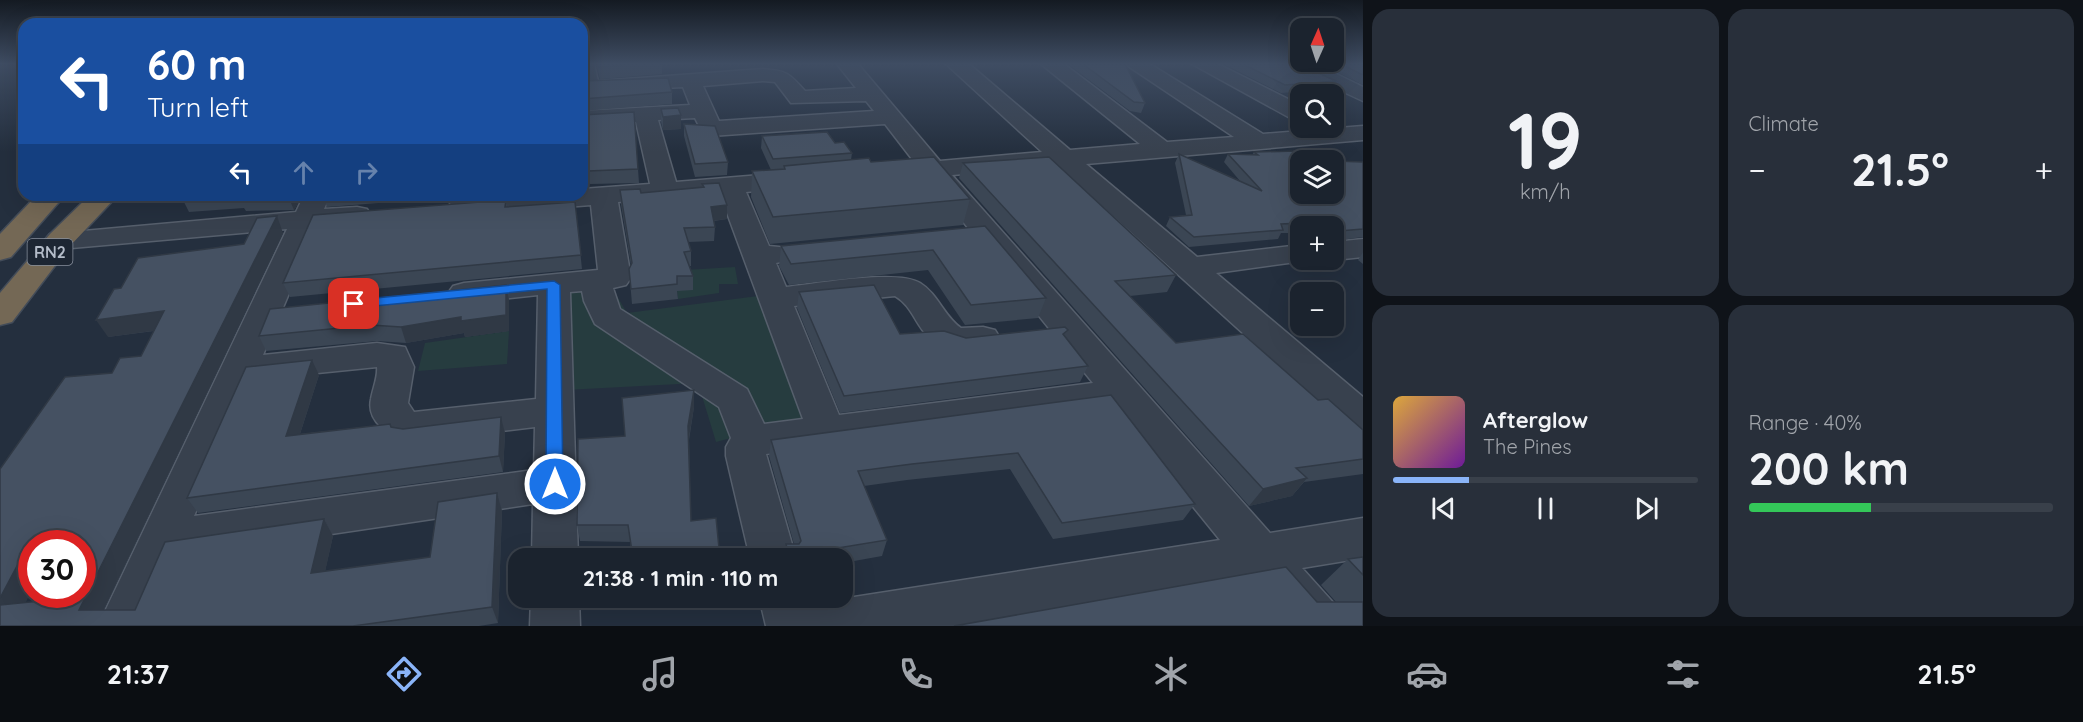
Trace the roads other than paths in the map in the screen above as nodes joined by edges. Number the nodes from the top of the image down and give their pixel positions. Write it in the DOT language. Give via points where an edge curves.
graph roads {
  1 [pos="689,93"];
  2 [pos="795,93"];
  3 [pos="989,93"];
  4 [pos="1089,93"];
  5 [pos="1181,93"];
  6 [pos="1259,93"];
  7 [pos="873,94"];
  8 [pos="1290,109"];
  9 [pos="892,117"];
  10 [pos="588,119"];
  11 [pos="706,120"];
  12 [pos="648,124"];
  13 [pos="1293,138"];
  14 [pos="1259,142"];
  15 [pos="1161,149"];
  16 [pos="1063,158"];
  17 [pos="933,170"];
  18 [pos="877,174"];
  19 [pos="820,178"];
  20 [pos="730,185"];
  21 [pos="665,190"];
  22 [pos="603,195"];
  23 [pos="588,196"];
  24 [pos="46,201"];
  25 [pos="99,201"];
  26 [pos="511,201"];
  27 [pos="312,207"];
  28 [pos="435,209"];
  29 [pos="377,214"];
  30 [pos="60,240"];
  31 [pos="1363,248"];
  32 [pos="1344,250"];
  33 [pos="0,251"];
  34 [pos="810,251"];
  35 [pos="757,252"];
  36 [pos="1290,255"];
  37 [pos="1188,267"];
  38 [pos="596,281"];
  39 [pos="554,285"];
  40 [pos="773,294"];
  41 [pos="438,296"];
  42 [pos="0,314"];
  43 [pos="1039,332"];
  44 [pos="239,369"];
  45 [pos="1123,393"];
  46 [pos="1355,403"];
  47 [pos="554,411"];
  48 [pos="826,430"];
  49 [pos="752,441"];
  50 [pos="555,484"];
  51 [pos="1363,538"];
  52 [pos="162,540"];
  53 [pos="555,548"];
  54 [pos="770,548"];
  55 [pos="1261,554"];
  56 [pos="555,608"];
  57 [pos="786,608"];
  58 [pos="900,619"];
  59 [pos="123,626"];
  60 [pos="555,626"];
  61 [pos="791,626"];
  62 [pos="815,626"];
  63 [pos="1321,626"];
  1 -- 11 [label="street"];
  2 -- 7 [label="street" via="799,98"];
  3 -- 16 [label="street"];
  4 -- 15 [label="street"];
  5 -- 14 [label="street"];
  6 -- 8 [label="street"];
  7 -- 9 [label="street"];
  9 -- 11 [label="street"];
  9 -- 17 [label="street"];
  10 -- 12 [label="street"];
  11 -- 12 [label="street"];
  12 -- 21 [label="street"];
  13 -- 14 [label="street"];
  14 -- 15 [label="street"];
  15 -- 16 [label="street"];
  16 -- 17 [label="street"];
  16 -- 37 [label="street"];
  17 -- 18 [label="street"];
  17 -- 43 [label="street" via="970,236"];
  19 -- 20 [label="street"];
  20 -- 21 [label="street"];
  20 -- 35 [label="street"];
  21 -- 22 [label="street"];
  22 -- 23 [label="street"];
  22 -- 38 [label="street" via="615,275"];
  24 -- 33 [label="highway, RN2"];
  25 -- 30 [label="highway, RN2"];
  26 -- 28 [label="street"];
  27 -- 29 [label="street"];
  27 -- 30 [label="street"];
  27 -- 44 [label="street" via="282,311"];
  30 -- 42 [label="highway, RN2"];
  31 -- 32 [label="street"];
  34 -- 35 [label="street" via="763,256"];
  35 -- 40 [label="street"];
  36 -- 37 [label="street"];
  37 -- 46 [label="street"];
  38 -- 39 [label="street"];
  38 -- 49 [label="street" via="607,316 735,399"];
  39 -- 41 [label="street"];
  39 -- 47 [label="street"];
  40 -- 43 [label="street" via="784,297 899,286 916,294 939,329 960,340"];
  40 -- 48 [label="street"];
  43 -- 45 [label="street"];
  44 -- 47 [label="street" via="393,356 398,367 387,408 392,419 408,427"];
  44 -- 52 [label="street"];
  45 -- 48 [label="street"];
  45 -- 55 [label="street"];
  47 -- 50 [label="street"];
  48 -- 49 [label="street"];
  49 -- 54 [label="street" via="746,447 746,456"];
  50 -- 52 [label="street"];
  50 -- 53 [label="street"];
  51 -- 55 [label="street"];
  52 -- 59 [label="street"];
  55 -- 58 [label="street"];
  55 -- 63 [label="street"];
  56 -- 60 [label="street"];
  57 -- 61 [label="street"];
  58 -- 62 [label="street"];
}
